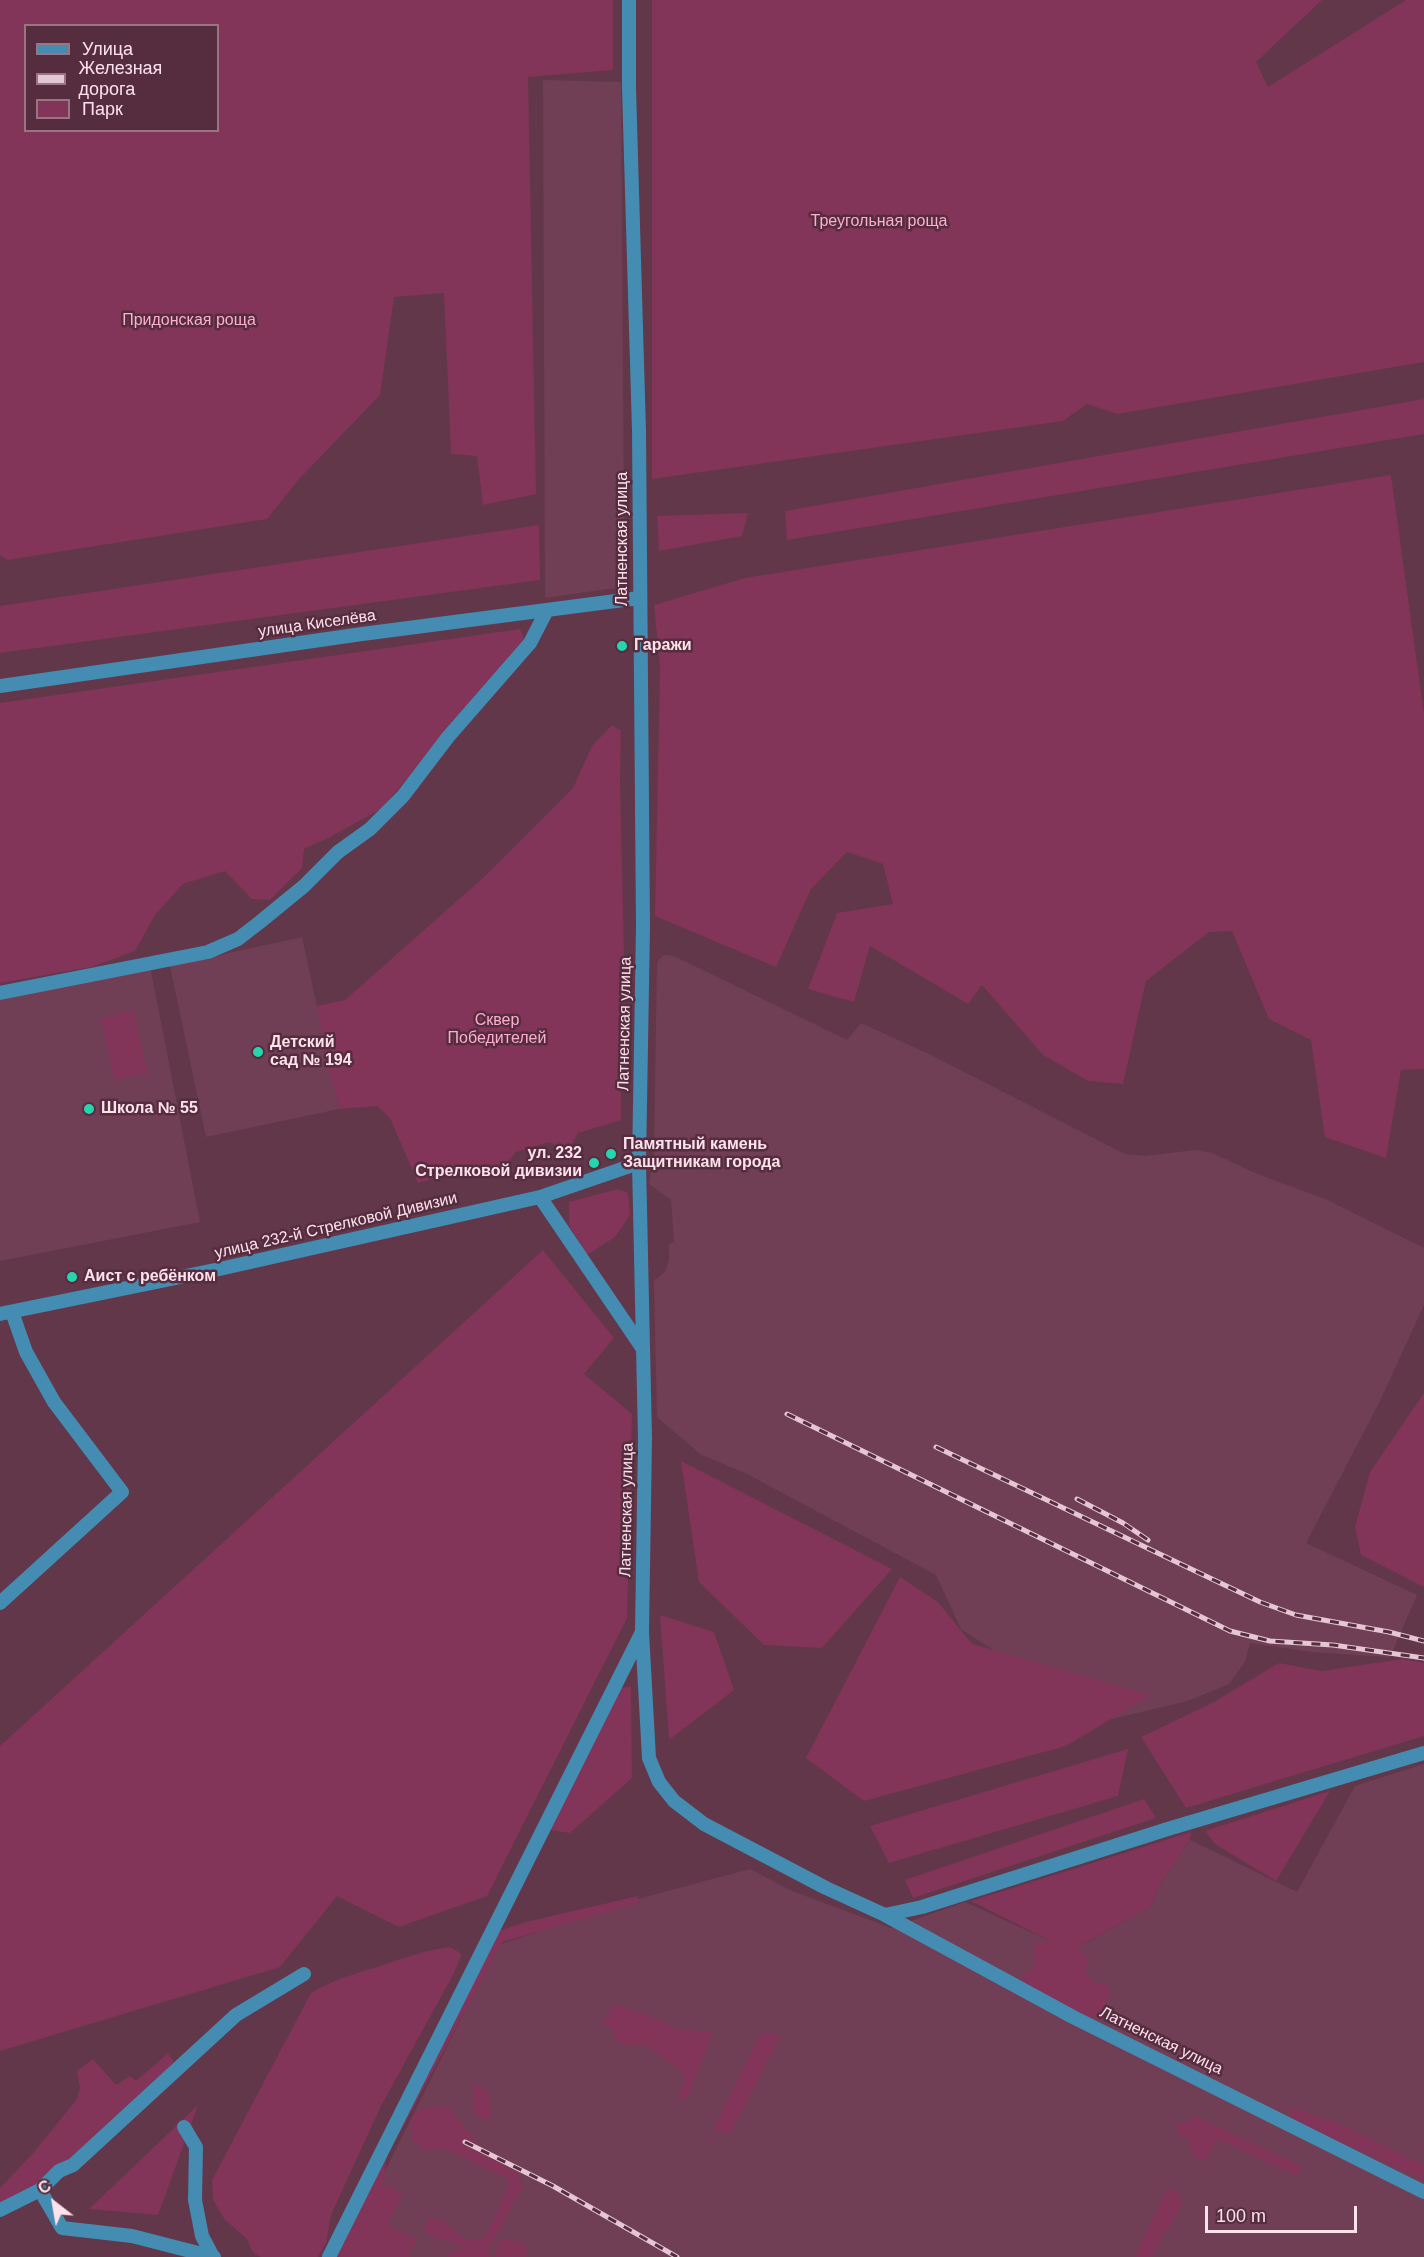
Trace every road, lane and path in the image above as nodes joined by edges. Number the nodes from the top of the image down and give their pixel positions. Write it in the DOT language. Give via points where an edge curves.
graph roads {
  1 [pos="629,0"];
  2 [pos="639,598"];
  3 [pos="547,610"];
  4 [pos="0,686"];
  5 [pos="0,993"];
  6 [pos="639,1163"];
  7 [pos="540,1197"];
  8 [pos="6,1313"];
  9 [pos="643,1349"];
  10 [pos="0,1603"];
  11 [pos="642,1632"];
  12 [pos="1424,1753"];
  13 [pos="885,1915"];
  14 [pos="304,1974"];
  15 [pos="184,2127"];
  16 [pos="40,2190"];
  17 [pos="1424,2192"];
  18 [pos="0,2210"];
  19 [pos="213,2257"];
  20 [pos="329,2257"];
  1 -- 2 [label="street, Латненская улица"];
  2 -- 3 [label="street, улица Киселёва"];
  2 -- 6 [label="street, Латненская улица" via="643,916"];
  3 -- 4 [label="street, улица Киселёва"];
  3 -- 5 [label="street" via="530,643 448,737 403,796 370,829 238,939 208,952"];
  6 -- 7 [label="street, улица 232-й Стрелковой Дивизии"];
  6 -- 9 [label="street, Латненская улица"];
  7 -- 8 [label="street, улица 232-й Стрелковой Дивизии"];
  7 -- 9 [label="street"];
  8 -- 10 [label="street" via="54,1402 122,1492"];
  9 -- 11 [label="street, Латненская улица"];
  11 -- 13 [label="street, Латненская улица" via="649,1758 659,1782 674,1801 704,1824"];
  11 -- 20 [label="street"];
  12 -- 13 [label="street"];
  13 -- 17 [label="street, Латненская улица" via="1073,2017"];
  14 -- 16 [label="street" via="236,2015 91,2150 59,2171"];
  15 -- 19 [label="street" via="196,2147 195,2200 202,2236"];
  16 -- 18 [label="street"];
  16 -- 19 [label="street" via="62,2228 132,2236"];
}
